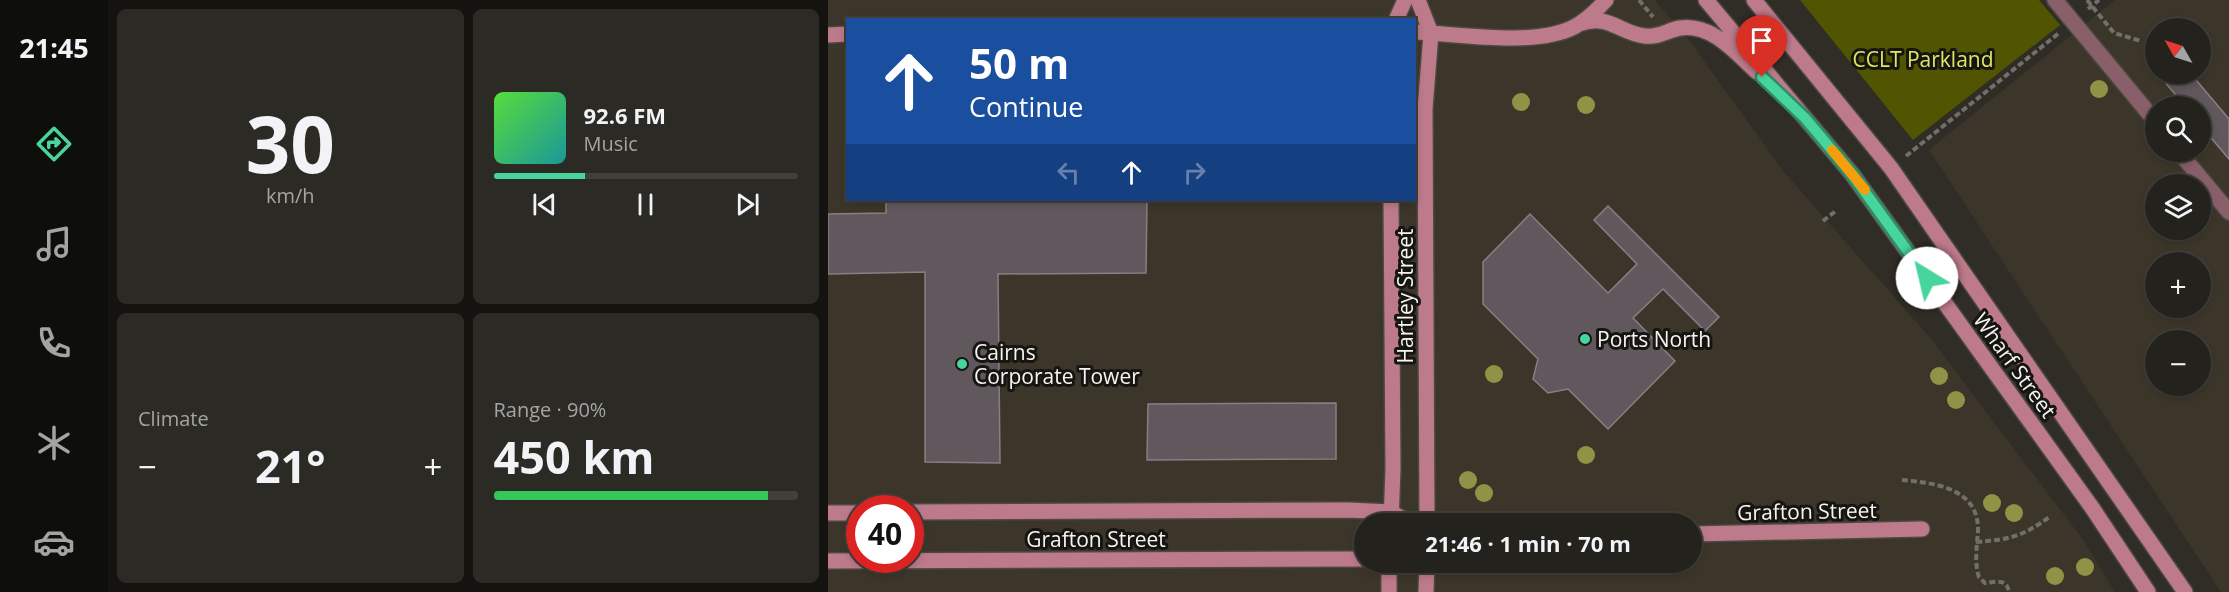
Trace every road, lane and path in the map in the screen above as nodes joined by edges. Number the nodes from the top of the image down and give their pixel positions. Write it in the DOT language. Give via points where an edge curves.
graph roads {
  1 [pos="1406,0"];
  2 [pos="1418,0"];
  3 [pos="1606,0"];
  4 [pos="1706,0"];
  5 [pos="1754,0"];
  6 [pos="2055,0"];
  7 [pos="2087,0"];
  8 [pos="2099,0"];
  9 [pos="1642,1"];
  10 [pos="2092,6"];
  11 [pos="1397,18"];
  12 [pos="1654,18"];
  13 [pos="2072,22"];
  14 [pos="1579,24"];
  15 [pos="1416,32"];
  16 [pos="1431,33"];
  17 [pos="846,34"];
  18 [pos="828,35"];
  19 [pos="2141,41"];
  20 [pos="2145,110"];
  21 [pos="1805,118"];
  22 [pos="1903,158"];
  23 [pos="2187,162"];
  24 [pos="1391,201"];
  25 [pos="1837,210"];
  26 [pos="2229,212"];
  27 [pos="1823,221"];
  28 [pos="1902,480"];
  29 [pos="924,512"];
  30 [pos="828,513"];
  31 [pos="846,513"];
  32 [pos="1391,513"];
  33 [pos="1427,513"];
  34 [pos="2051,516"];
  35 [pos="1354,518"];
  36 [pos="1922,529"];
  37 [pos="1702,534"];
  38 [pos="1976,542"];
  39 [pos="1354,559"];
  40 [pos="828,561"];
  41 [pos="1389,573"];
  42 [pos="1427,573"];
  43 [pos="1389,592"];
  44 [pos="1426,592"];
  45 [pos="2009,592"];
  46 [pos="2148,592"];
  47 [pos="2185,592"];
  1 -- 11 [label="street"];
  2 -- 16 [label="street, Hartley Street"];
  3 -- 14 [label="street"];
  4 -- 21 [label="street, Wharf Street"];
  5 -- 47 [label="street, Wharf Street" via="1891,168"];
  6 -- 13 [label="street"];
  7 -- 10 [label="path"];
  8 -- 10 [label="path"];
  9 -- 12 [label="path"];
  10 -- 19 [label="path" via="2114,33"];
  13 -- 20 [label="street"];
  13 -- 22 [label="path"];
  14 -- 16 [label="street" via="1529,38"];
  14 -- 21 [label="street" via="1605,21 1644,36 1682,28 1702,30 1734,51"];
  15 -- 16 [label="street"];
  16 -- 33 [label="street, Hartley Street" via="1425,109"];
  17 -- 18 [label="street"];
  21 -- 46 [label="street, Wharf Street" via="1864,189"];
  23 -- 26 [label="street"];
  24 -- 32 [label="street, Hartley Street"];
  25 -- 27 [label="path"];
  28 -- 38 [label="path" via="1936,484 1958,493 1968,502 1977,522"];
  29 -- 35 [label="street, Grafton Street"];
  30 -- 31 [label="street"];
  34 -- 38 [label="path" via="2007,540"];
  36 -- 37 [label="street, Grafton Street"];
  38 -- 45 [label="path" via="1979,577 1985,583 2004,583"];
  39 -- 40 [label="street, Grafton Street"];
  41 -- 43 [label="street"];
  42 -- 44 [label="street"];
}
